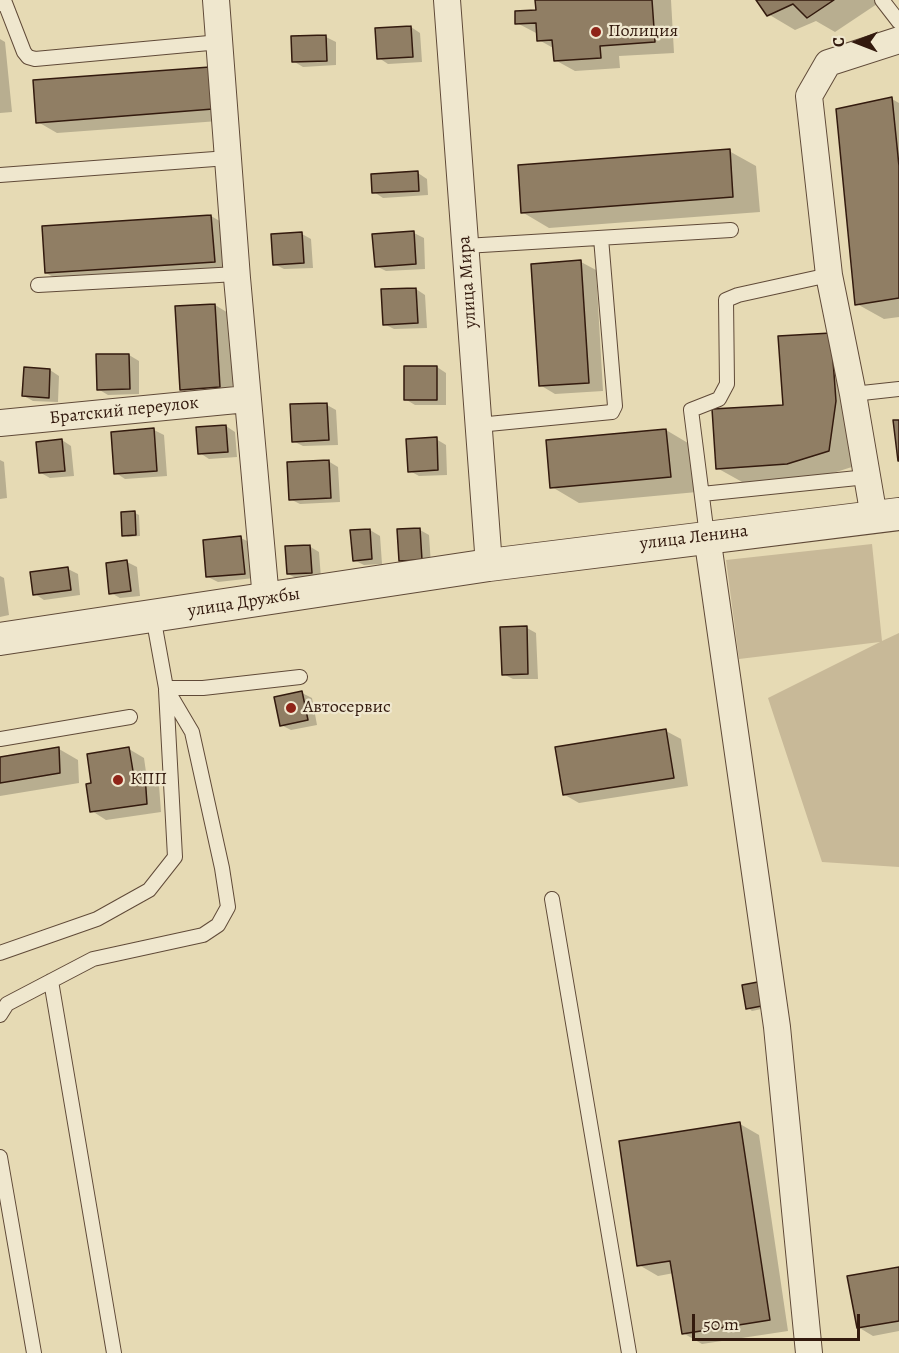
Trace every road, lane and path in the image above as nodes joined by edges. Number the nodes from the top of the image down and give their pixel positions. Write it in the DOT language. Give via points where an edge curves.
graph roads {
  1 [pos="216,0"];
  2 [pos="447,0"];
  3 [pos="882,0"];
  4 [pos="5,2"];
  5 [pos="899,22"];
  6 [pos="899,40"];
  7 [pos="220,42"];
  8 [pos="228,158"];
  9 [pos="0,175"];
  10 [pos="732,230"];
  11 [pos="602,238"];
  12 [pos="465,246"];
  13 [pos="237,274"];
  14 [pos="829,275"];
  15 [pos="38,285"];
  16 [pos="899,389"];
  17 [pos="853,394"];
  18 [pos="247,399"];
  19 [pos="0,423"];
  20 [pos="478,425"];
  21 [pos="867,477"];
  22 [pos="702,494"];
  23 [pos="886,515"];
  24 [pos="707,536"];
  25 [pos="489,565"];
  26 [pos="266,599"];
  27 [pos="153,616"];
  28 [pos="0,639"];
  29 [pos="300,677"];
  30 [pos="166,688"];
  31 [pos="130,717"];
  32 [pos="0,739"];
  33 [pos="552,899"];
  34 [pos="0,953"];
  35 [pos="51,981"];
  36 [pos="0,1015"];
  37 [pos="0,1157"];
  38 [pos="34,1353"];
  39 [pos="114,1353"];
  40 [pos="629,1353"];
  41 [pos="809,1353"];
  1 -- 7 [label="street"];
  2 -- 12 [label="street, улица Мира"];
  3 -- 5 [label="lane"];
  4 -- 7 [label="lane" via="24,52 35,59"];
  6 -- 14 [label="street" via="828,63 809,96"];
  7 -- 8 [label="street"];
  8 -- 9 [label="lane"];
  8 -- 13 [label="street"];
  10 -- 11 [label="lane"];
  11 -- 12 [label="lane"];
  11 -- 20 [label="lane" via="615,406 612,412"];
  12 -- 20 [label="street, улица Мира"];
  13 -- 15 [label="lane"];
  13 -- 18 [label="street"];
  14 -- 17 [label="street"];
  14 -- 22 [label="lane" via="726,300 727,384 719,399 691,410"];
  16 -- 17 [label="lane"];
  17 -- 21 [label="street"];
  18 -- 19 [label="street, Братский переулок"];
  18 -- 26 [label="street"];
  20 -- 25 [label="street, улица Мира"];
  21 -- 22 [label="lane"];
  21 -- 23 [label="street"];
  22 -- 24 [label="lane"];
  23 -- 24 [label="street, улица Ленина"];
  24 -- 25 [label="street, улица Ленина"];
  24 -- 41 [label="street" via="777,1027"];
  25 -- 26 [label="street, улица Дружбы"];
  26 -- 27 [label="street, улица Дружбы"];
  27 -- 28 [label="street, улица Дружбы"];
  27 -- 30 [label="lane"];
  29 -- 30 [label="lane" via="203,688"];
  30 -- 34 [label="lane" via="175,857 149,890 98,919"];
  30 -- 35 [label="lane" via="192,732 228,907 218,925 203,935 93,959"];
  31 -- 32 [label="lane"];
  33 -- 40 [label="lane"];
  35 -- 36 [label="lane" via="7,1004"];
  35 -- 39 [label="lane"];
  37 -- 38 [label="lane"];
}
